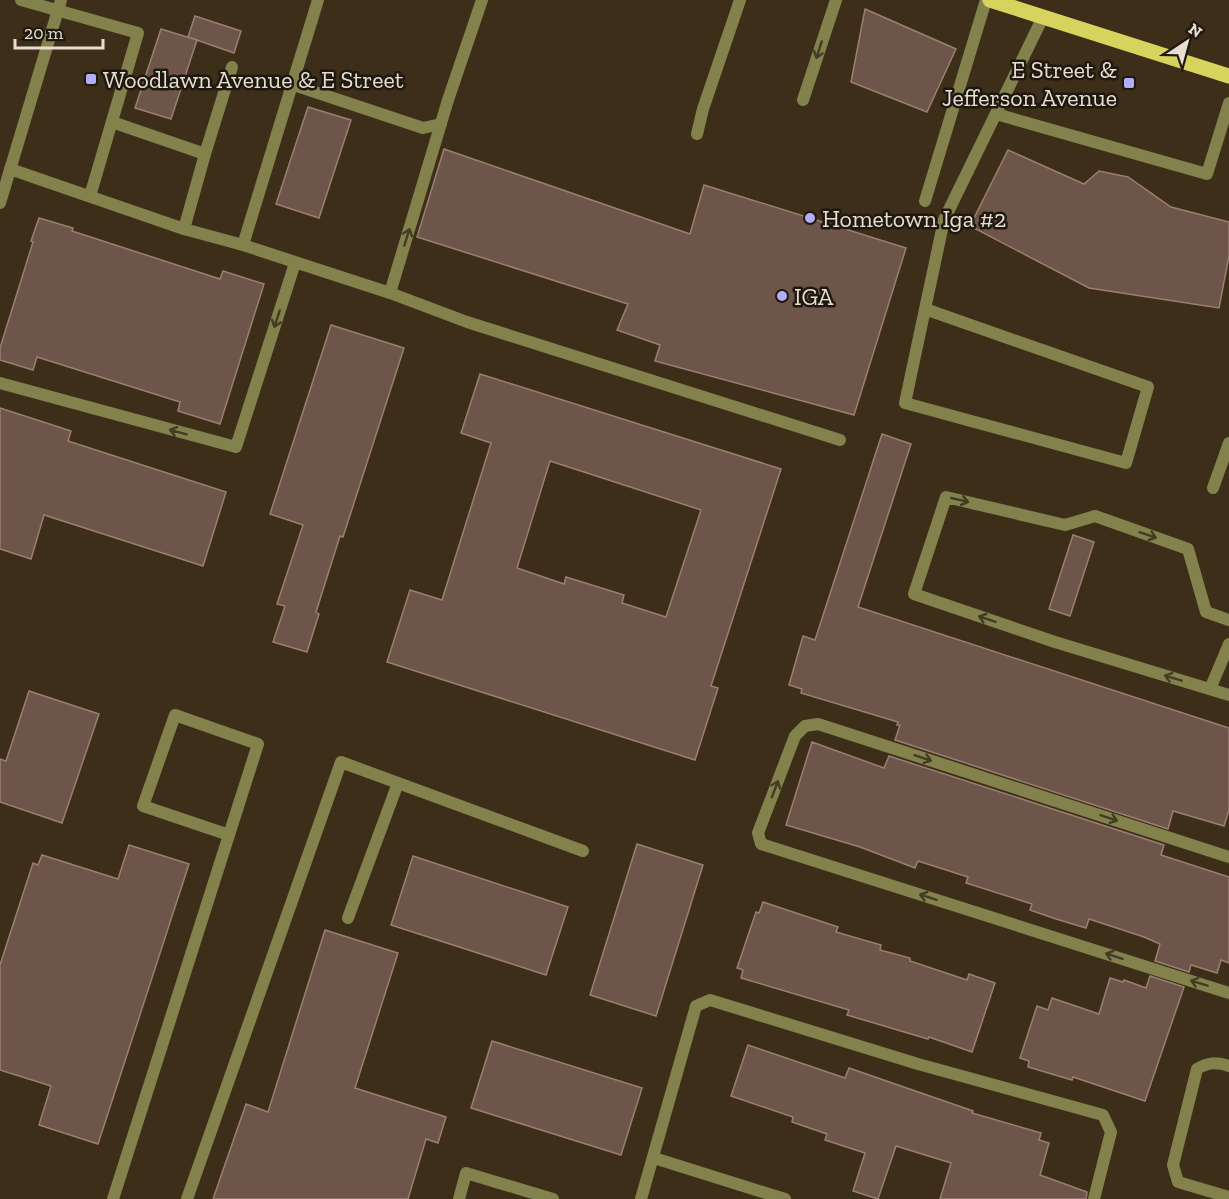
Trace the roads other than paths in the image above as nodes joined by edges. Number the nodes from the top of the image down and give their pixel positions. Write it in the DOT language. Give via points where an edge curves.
graph roads {
  1 [pos="21,0"];
  2 [pos="317,0"];
  3 [pos="482,0"];
  4 [pos="740,0"];
  5 [pos="836,0"];
  6 [pos="988,0"];
  7 [pos="60,5"];
  8 [pos="1043,17"];
  9 [pos="232,67"];
  10 [pos="1229,76"];
  11 [pos="291,84"];
  12 [pos="803,100"];
  13 [pos="1229,103"];
  14 [pos="996,114"];
  15 [pos="112,122"];
  16 [pos="441,124"];
  17 [pos="697,134"];
  18 [pos="205,154"];
  19 [pos="10,169"];
  20 [pos="90,196"];
  21 [pos="925,201"];
  22 [pos="0,203"];
  23 [pos="184,229"];
  24 [pos="243,245"];
  25 [pos="295,263"];
  26 [pos="390,293"];
  27 [pos="925,309"];
  28 [pos="0,383"];
  29 [pos="840,440"];
  30 [pos="1229,443"];
  31 [pos="1213,488"];
  32 [pos="1229,620"];
  33 [pos="1229,644"];
  34 [pos="1210,689"];
  35 [pos="1229,694"];
  36 [pos="398,783"];
  37 [pos="229,835"];
  38 [pos="584,851"];
  39 [pos="1229,857"];
  40 [pos="348,918"];
  41 [pos="1229,993"];
  42 [pos="1229,1066"];
  43 [pos="654,1158"];
  44 [pos="1229,1197"];
  45 [pos="113,1199"];
  46 [pos="187,1199"];
  47 [pos="459,1199"];
  48 [pos="553,1199"];
  49 [pos="641,1199"];
  50 [pos="785,1199"];
  51 [pos="1094,1199"];
  1 -- 7 [label="street"];
  2 -- 11 [label="street"];
  3 -- 16 [label="street"];
  4 -- 17 [label="street"];
  5 -- 12 [label="street, one-way"];
  6 -- 8 [label="main road"];
  6 -- 21 [label="street"];
  7 -- 15 [label="street" via="138,33"];
  7 -- 19 [label="street"];
  8 -- 10 [label="main road"];
  8 -- 14 [label="street"];
  9 -- 18 [label="street"];
  11 -- 16 [label="street" via="423,128"];
  11 -- 24 [label="street"];
  13 -- 14 [label="street" via="1207,174"];
  14 -- 27 [label="street" via="945,220"];
  15 -- 18 [label="street"];
  15 -- 20 [label="street"];
  26 -- 16 [label="street, one-way"];
  18 -- 23 [label="street"];
  19 -- 20 [label="street"];
  19 -- 22 [label="street"];
  20 -- 23 [label="street"];
  23 -- 24 [label="street"];
  24 -- 25 [label="street"];
  25 -- 26 [label="street"];
  25 -- 28 [label="street, one-way" via="236,447"];
  26 -- 29 [label="street" via="467,322"];
  27 -- 27 [label="street" via="905,402 1126,463 1148,387"];
  30 -- 31 [label="street"];
  34 -- 32 [label="street, one-way" via="914,594 946,497 1065,525 1095,516 1188,549 1206,612"];
  33 -- 34 [label="street"];
  34 -- 35 [label="street"];
  36 -- 38 [label="street"];
  36 -- 40 [label="street"];
  36 -- 46 [label="street" via="341,762"];
  37 -- 37 [label="street" via="258,744 175,715 143,806"];
  37 -- 45 [label="street"];
  41 -- 39 [label="street, one-way" via="761,844 758,833 795,736 805,726 818,724"];
  42 -- 44 [label="street" via="1216,1062 1197,1070 1173,1165 1178,1182"];
  43 -- 49 [label="street"];
  43 -- 50 [label="street"];
  43 -- 51 [label="street" via="696,1006 710,1000 918,1064 1103,1115 1111,1132"];
  47 -- 48 [label="street" via="466,1173"];
}
